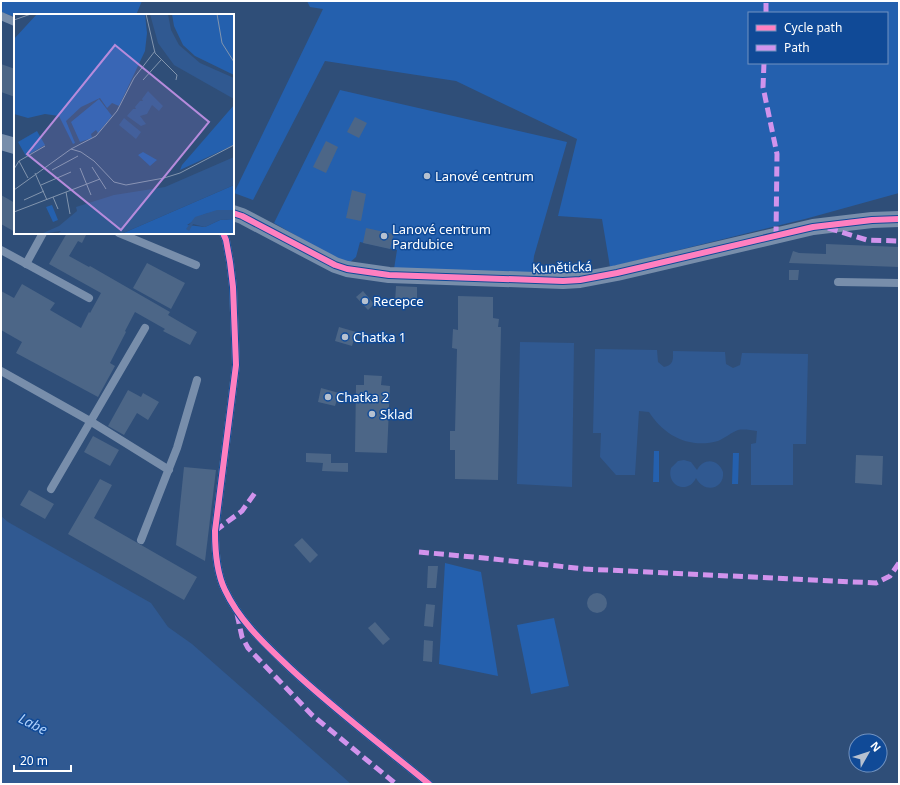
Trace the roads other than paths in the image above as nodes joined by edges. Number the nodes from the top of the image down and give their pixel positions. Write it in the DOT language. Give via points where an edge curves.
graph roads {
  1 [pos="1,16"];
  2 [pos="14,22"];
  3 [pos="1,142"];
  4 [pos="14,146"];
  5 [pos="234,213"];
  6 [pos="899,219"];
  7 [pos="42,234"];
  8 [pos="121,234"];
  9 [pos="223,234"];
  10 [pos="1,250"];
  11 [pos="26,264"];
  12 [pos="196,265"];
  13 [pos="838,282"];
  14 [pos="899,283"];
  15 [pos="89,298"];
  16 [pos="145,328"];
  17 [pos="1,371"];
  18 [pos="197,380"];
  19 [pos="90,421"];
  20 [pos="169,470"];
  21 [pos="51,489"];
  22 [pos="142,540"];
  23 [pos="429,784"];
  1 -- 2 [label="lane"];
  3 -- 4 [label="street"];
  5 -- 6 [label="street, Kunětická" via="347,270 389,275 563,281 617,273 813,227"];
  7 -- 11 [label="lane"];
  8 -- 12 [label="lane"];
  9 -- 23 [label="lane" via="233,287 236,364 215,531 215,552 224,590 248,626 269,648 319,694"];
  10 -- 11 [label="lane"];
  11 -- 15 [label="lane"];
  13 -- 14 [label="lane"];
  16 -- 19 [label="lane"];
  17 -- 19 [label="lane"];
  18 -- 20 [label="lane"];
  19 -- 20 [label="lane"];
  19 -- 21 [label="lane"];
  20 -- 22 [label="lane"];
}
